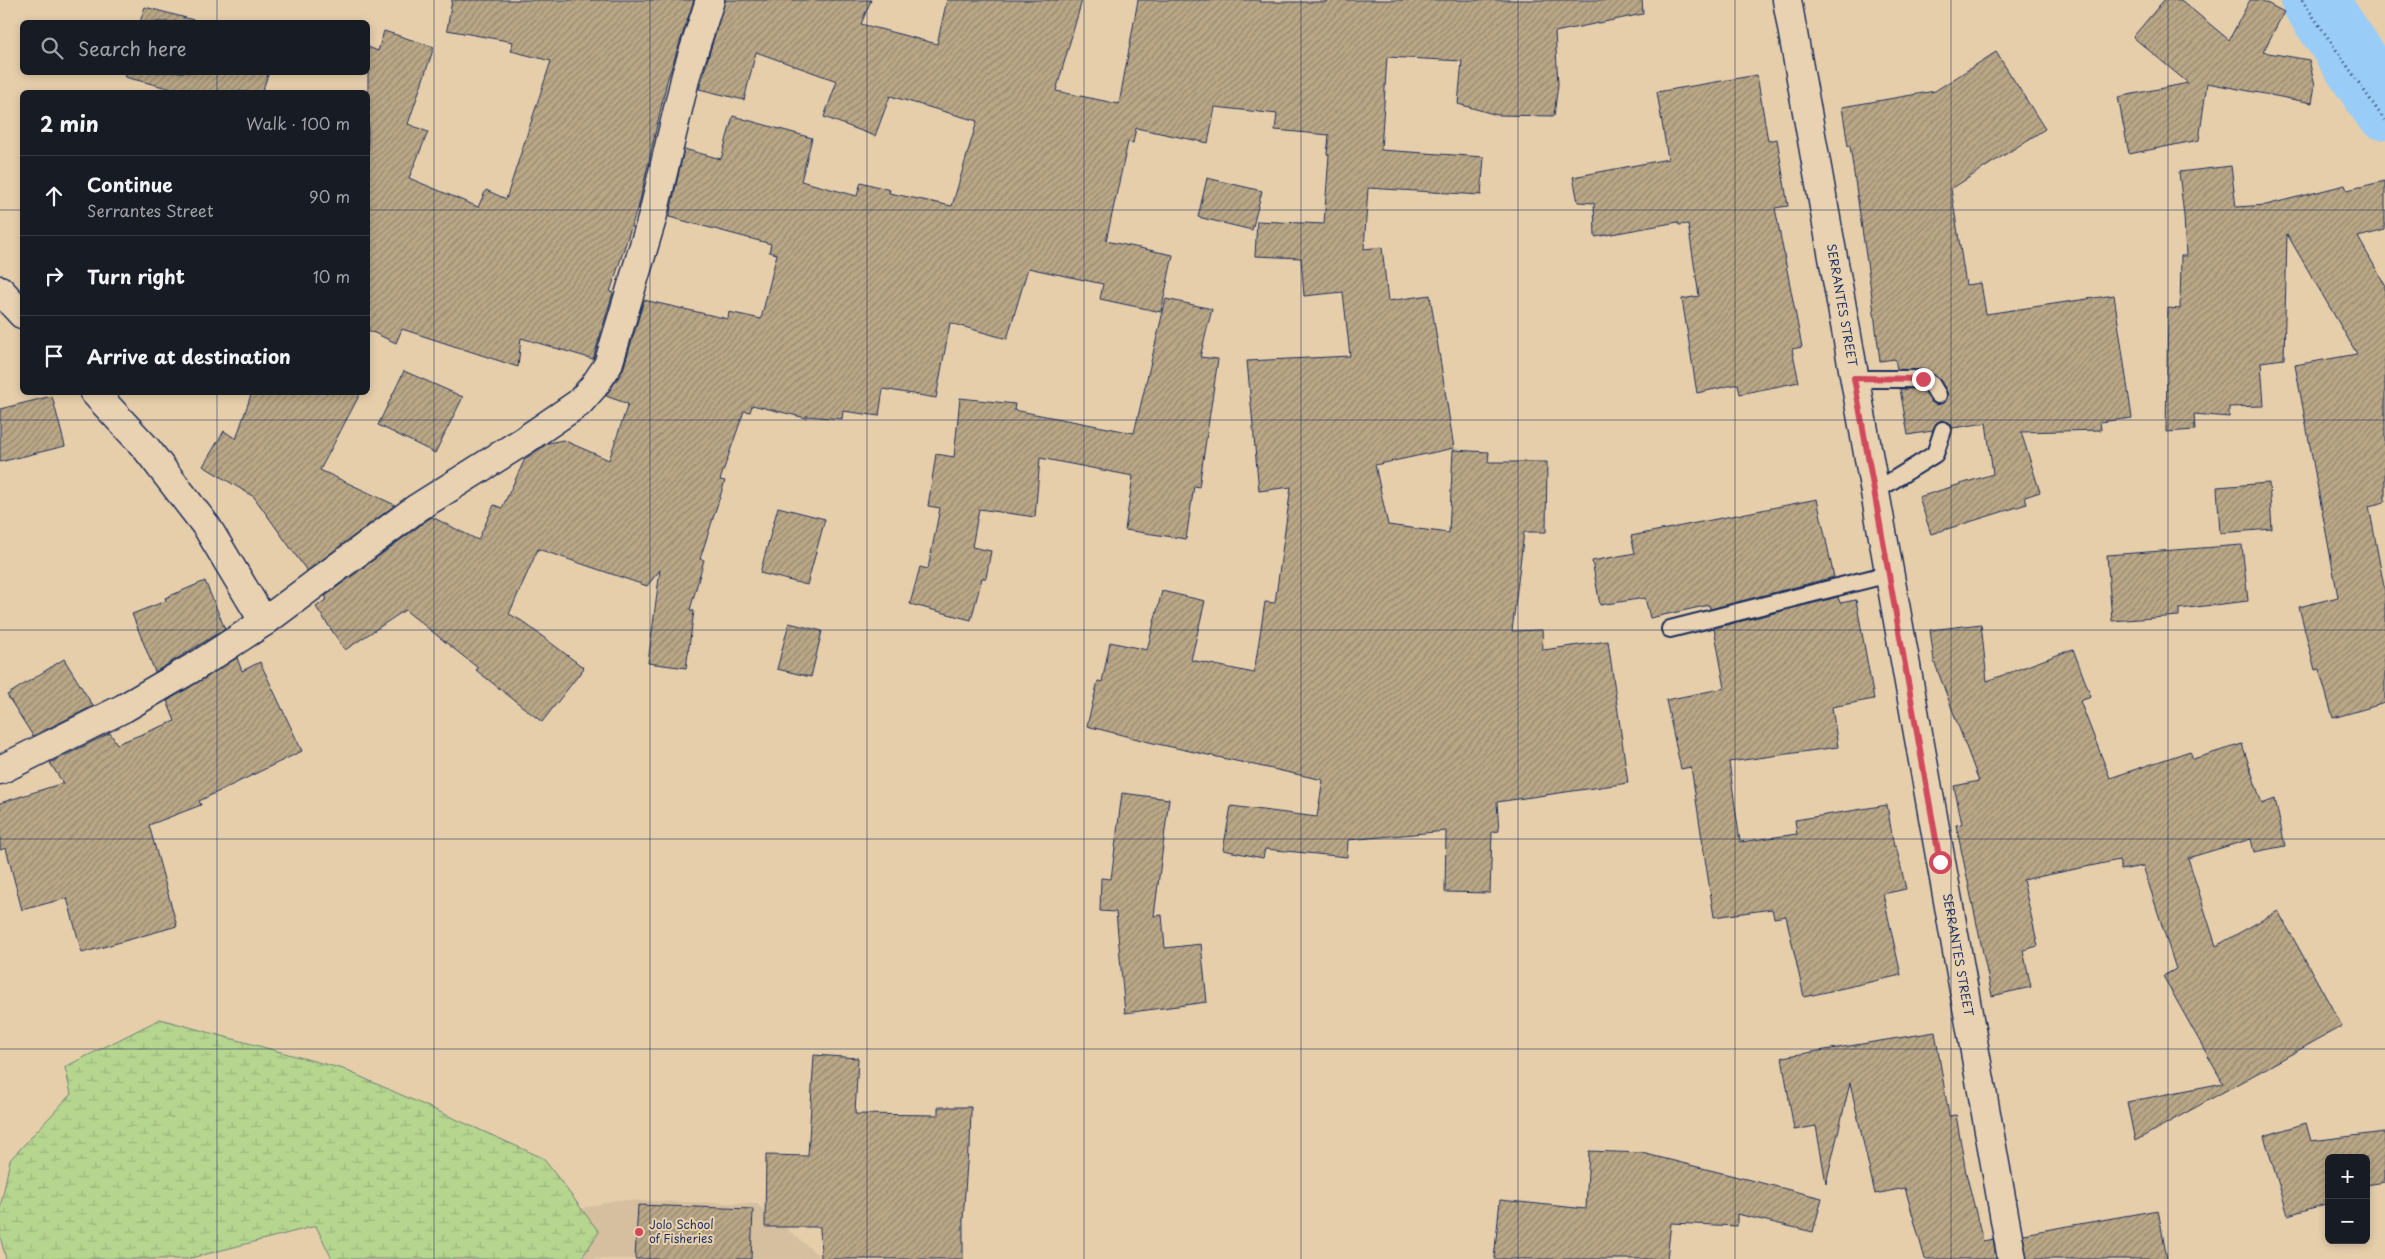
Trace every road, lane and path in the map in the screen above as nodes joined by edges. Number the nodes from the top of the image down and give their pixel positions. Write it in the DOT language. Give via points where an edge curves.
graph roads {
  1 [pos="710,0"];
  2 [pos="1786,0"];
  3 [pos="2302,0"];
  4 [pos="2385,121"];
  5 [pos="0,290"];
  6 [pos="20,312"];
  7 [pos="1854,378"];
  8 [pos="97,395"];
  9 [pos="1938,395"];
  10 [pos="1943,430"];
  11 [pos="1874,492"];
  12 [pos="1889,574"];
  13 [pos="264,622"];
  14 [pos="1670,629"];
  15 [pos="0,770"];
  16 [pos="2012,1259"];
  1 -- 13 [label="street" via="686,75 649,228 608,365 594,386 579,403 417,508"];
  2 -- 7 [label="street, SERRANTES STREET"];
  3 -- 4 [label="path"];
  5 -- 6 [label="street"];
  7 -- 9 [label="lane" via="1923,379"];
  7 -- 11 [label="street, SERRANTES STREET"];
  8 -- 13 [label="street" via="146,448 207,527"];
  10 -- 11 [label="lane" via="1935,454"];
  11 -- 12 [label="street, SERRANTES STREET"];
  12 -- 14 [label="lane"];
  12 -- 16 [label="street, SERRANTES STREET"];
  13 -- 15 [label="street" via="124,708"];
}
